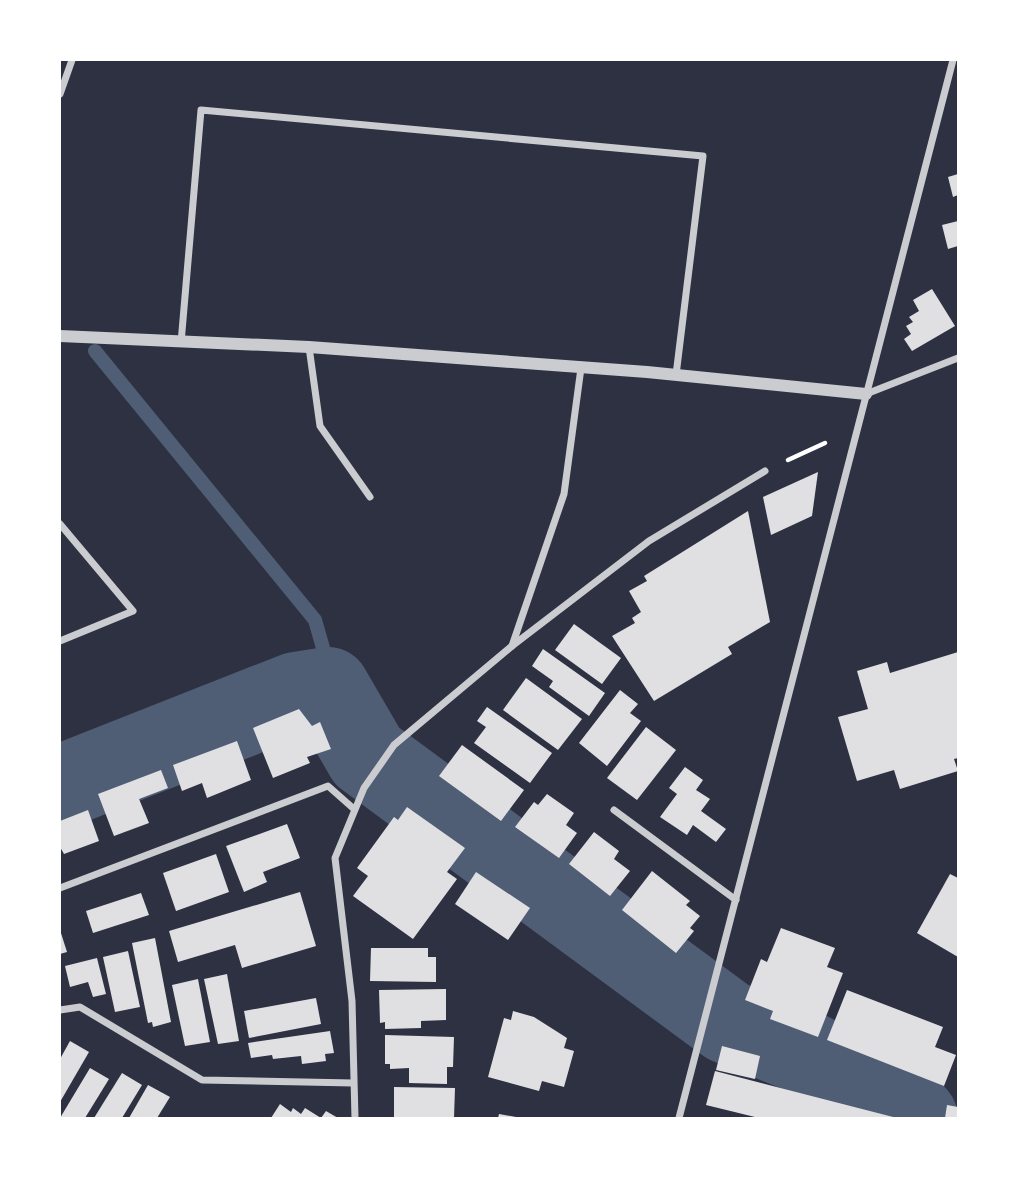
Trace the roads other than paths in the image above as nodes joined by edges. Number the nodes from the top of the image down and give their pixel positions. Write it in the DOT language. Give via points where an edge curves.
graph roads {
  1 [pos="72,60"];
  2 [pos="953,60"];
  3 [pos="60,94"];
  4 [pos="60,336"];
  5 [pos="181,343"];
  6 [pos="309,347"];
  7 [pos="958,358"];
  8 [pos="581,368"];
  9 [pos="676,375"];
  10 [pos="866,394"];
  11 [pos="765,471"];
  12 [pos="370,497"];
  13 [pos="60,524"];
  14 [pos="60,641"];
  15 [pos="512,646"];
  16 [pos="354,809"];
  17 [pos="614,810"];
  18 [pos="60,888"];
  19 [pos="736,900"];
  20 [pos="60,1010"];
  21 [pos="353,1083"];
  22 [pos="355,1118"];
  23 [pos="679,1118"];
  1 -- 3 [label="street"];
  2 -- 10 [label="street"];
  4 -- 5 [label="street"];
  5 -- 6 [label="street"];
  5 -- 9 [label="street" via="201,110 703,156"];
  6 -- 8 [label="street"];
  6 -- 12 [label="street" via="320,426"];
  7 -- 10 [label="street"];
  8 -- 9 [label="street"];
  8 -- 15 [label="street" via="564,494"];
  9 -- 10 [label="street"];
  10 -- 19 [label="street"];
  11 -- 15 [label="street" via="649,541"];
  13 -- 14 [label="street" via="133,611"];
  15 -- 16 [label="street" via="394,745"];
  16 -- 18 [label="street" via="328,786"];
  16 -- 21 [label="street" via="335,858 352,1001"];
  17 -- 19 [label="street"];
  19 -- 23 [label="street"];
  20 -- 21 [label="street" via="80,1007 202,1080"];
  21 -- 22 [label="street"];
}
